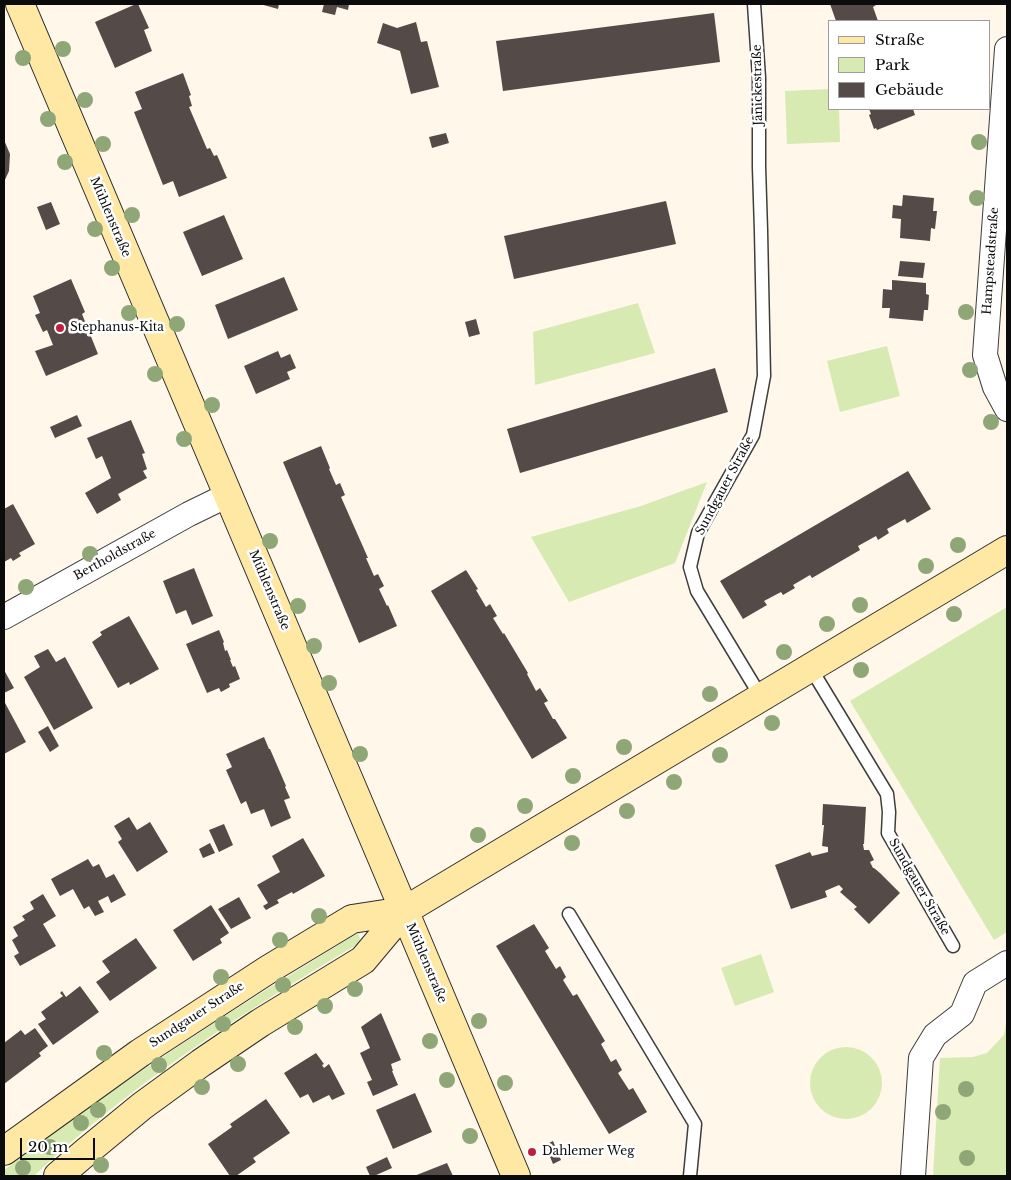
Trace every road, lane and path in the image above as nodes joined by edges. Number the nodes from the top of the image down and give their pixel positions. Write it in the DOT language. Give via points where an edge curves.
graph roads {
  1 [pos="20,4"];
  2 [pos="754,4"];
  3 [pos="1007,49"];
  4 [pos="1004,136"];
  5 [pos="759,167"];
  6 [pos="1000,255"];
  7 [pos="1007,409"];
  8 [pos="228,495"];
  9 [pos="1007,550"];
  10 [pos="4,618"];
  11 [pos="810,668"];
  12 [pos="761,697"];
  13 [pos="404,911"];
  14 [pos="569,914"];
  15 [pos="953,946"];
  16 [pos="1007,963"];
  17 [pos="4,1150"];
  18 [pos="58,1176"];
  19 [pos="516,1176"];
  20 [pos="690,1176"];
  21 [pos="913,1176"];
  1 -- 8 [label="street, Mühlenstraße"];
  2 -- 5 [label="lane, Jänickestraße" via="759,78"];
  3 -- 4 [label="street, Hampsteadstraße"];
  4 -- 6 [label="street, Hampsteadstraße"];
  5 -- 12 [label="lane, Sundgauer Straße" via="764,376 753,435 698,533 690,567 697,591"];
  6 -- 7 [label="street, Hampsteadstraße" via="985,355 995,387"];
  8 -- 10 [label="street, Bertholdstraße"];
  8 -- 13 [label="street, Mühlenstraße"];
  9 -- 11 [label="street, Sundgauer Straße"];
  11 -- 12 [label="street, Sundgauer Straße"];
  11 -- 15 [label="lane, Sundgauer Straße" via="886,794 888,833"];
  12 -- 13 [label="street, Sundgauer Straße"];
  13 -- 17 [label="street, Sundgauer Straße" via="352,918 188,1020"];
  13 -- 18 [label="street, Sundgauer Straße" via="363,960 201,1063 142,1106"];
  13 -- 19 [label="street, Mühlenstraße"];
  14 -- 20 [label="lane" via="695,1124"];
  16 -- 21 [label="street" via="975,983 962,1014 935,1035 921,1058"];
}
